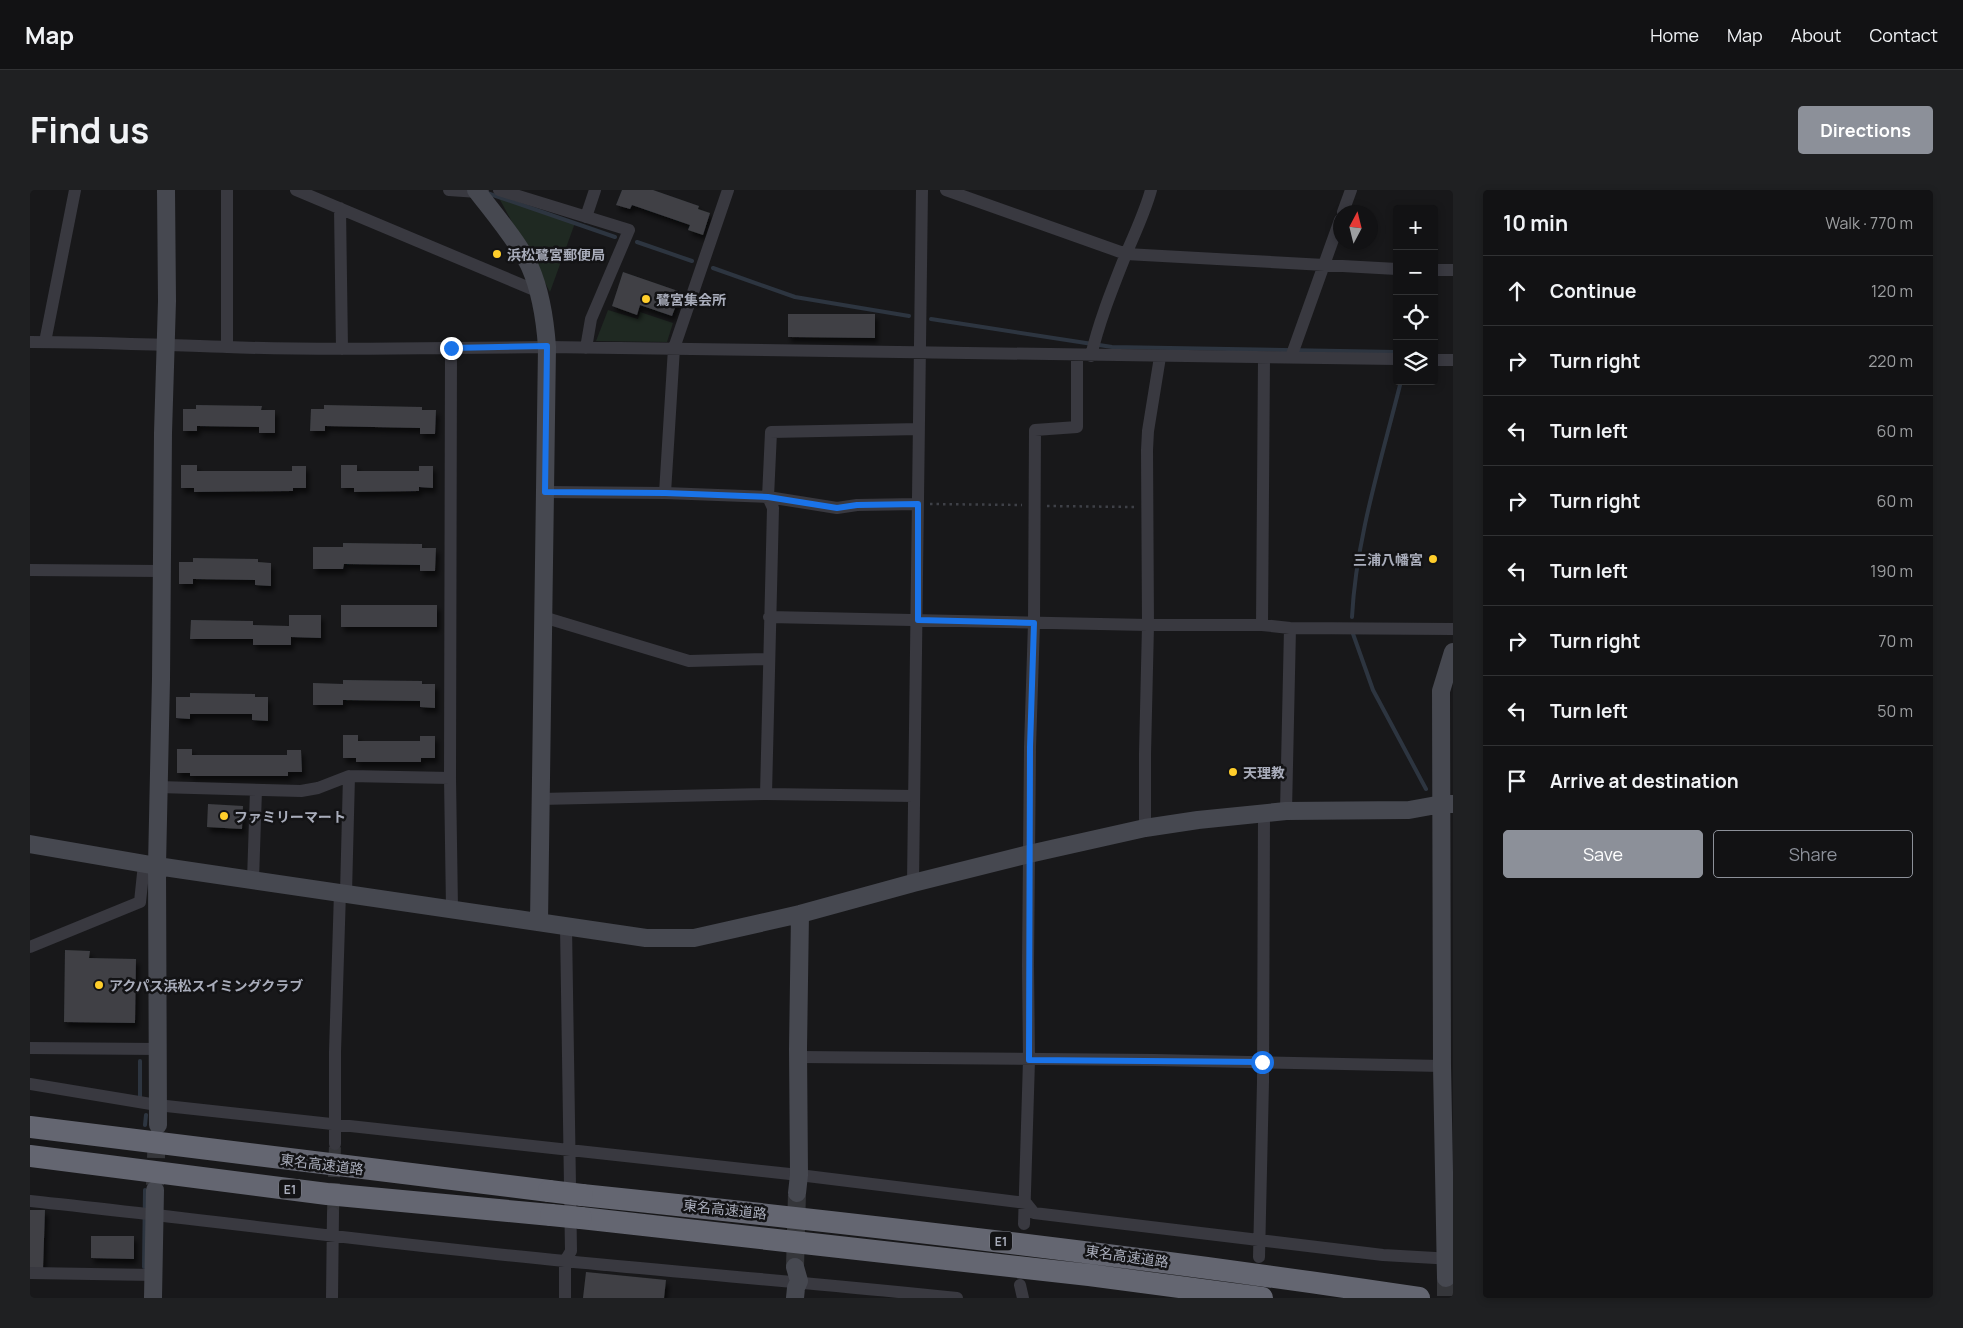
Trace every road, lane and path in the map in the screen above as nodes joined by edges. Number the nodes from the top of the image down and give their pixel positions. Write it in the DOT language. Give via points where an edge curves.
graph roads {
  1 [pos="76,190"];
  2 [pos="166,190"];
  3 [pos="228,190"];
  4 [pos="296,190"];
  5 [pos="449,190"];
  6 [pos="499,190"];
  7 [pos="595,190"];
  8 [pos="728,190"];
  9 [pos="922,190"];
  10 [pos="946,190"];
  11 [pos="1151,190"];
  12 [pos="1351,190"];
  13 [pos="479,191"];
  14 [pos="1346,205"];
  15 [pos="340,208"];
  16 [pos="586,217"];
  17 [pos="1333,240"];
  18 [pos="1126,254"];
  19 [pos="1324,265"];
  20 [pos="1393,269"];
  21 [pos="1438,270"];
  22 [pos="1453,270"];
  23 [pos="539,292"];
  24 [pos="30,342"];
  25 [pos="45,342"];
  26 [pos="166,344"];
  27 [pos="547,346"];
  28 [pos="227,348"];
  29 [pos="451,348"];
  30 [pos="586,348"];
  31 [pos="674,348"];
  32 [pos="342,349"];
  33 [pos="921,353"];
  34 [pos="1091,353"];
  35 [pos="1292,353"];
  36 [pos="1077,355"];
  37 [pos="1160,357"];
  38 [pos="1264,358"];
  39 [pos="1393,359"];
  40 [pos="1438,360"];
  41 [pos="1453,360"];
  42 [pos="919,429"];
  43 [pos="545,492"];
  44 [pos="665,493"];
  45 [pos="768,497"];
  46 [pos="918,504"];
  47 [pos="30,570"];
  48 [pos="161,571"];
  49 [pos="543,617"];
  50 [pos="769,617"];
  51 [pos="918,620"];
  52 [pos="1034,623"];
  53 [pos="1148,625"];
  54 [pos="1262,625"];
  55 [pos="1290,628"];
  56 [pos="1453,629"];
  57 [pos="1453,652"];
  58 [pos="768,659"];
  59 [pos="349,776"];
  60 [pos="450,778"];
  61 [pos="158,787"];
  62 [pos="256,790"];
  63 [pos="766,794"];
  64 [pos="914,796"];
  65 [pos="540,799"];
  66 [pos="1447,804"];
  67 [pos="1286,811"];
  68 [pos="1264,813"];
  69 [pos="1145,828"];
  70 [pos="30,844"];
  71 [pos="1030,854"];
  72 [pos="150,865"];
  73 [pos="253,880"];
  74 [pos="913,883"];
  75 [pos="343,892"];
  76 [pos="452,908"];
  77 [pos="800,914"];
  78 [pos="539,922"];
  79 [pos="566,926"];
  80 [pos="30,947"];
  81 [pos="1448,1012"];
  82 [pos="30,1048"];
  83 [pos="157,1049"];
  84 [pos="799,1057"];
  85 [pos="1029,1060"];
  86 [pos="1262,1062"];
  87 [pos="1442,1066"];
  88 [pos="30,1084"];
  89 [pos="157,1105"];
  90 [pos="158,1125"];
  91 [pos="334,1125"];
  92 [pos="30,1127"];
  93 [pos="335,1144"];
  94 [pos="570,1151"];
  95 [pos="30,1156"];
  96 [pos="799,1175"];
  97 [pos="154,1190"];
  98 [pos="797,1193"];
  99 [pos="30,1201"];
  100 [pos="1026,1203"];
  101 [pos="333,1213"];
  102 [pos="154,1214"];
  103 [pos="1024,1224"];
  104 [pos="333,1237"];
  105 [pos="1259,1241"];
  106 [pos="1259,1257"];
  107 [pos="1451,1258"];
  108 [pos="565,1261"];
  109 [pos="30,1272"];
  110 [pos="154,1275"];
  111 [pos="1446,1278"];
  112 [pos="796,1282"];
  113 [pos="1020,1285"];
  114 [pos="153,1298"];
  115 [pos="332,1298"];
  116 [pos="565,1298"];
  117 [pos="957,1298"];
  118 [pos="1023,1298"];
  119 [pos="1262,1298"];
  120 [pos="1419,1298"];
  1 -- 25 [label="street"];
  2 -- 26 [label="street"];
  3 -- 28 [label="street"];
  4 -- 15 [label="street"];
  5 -- 13 [label="street"];
  6 -- 16 [label="street"];
  7 -- 16 [label="street"];
  8 -- 31 [label="street"];
  9 -- 33 [label="street"];
  10 -- 18 [label="street"];
  11 -- 18 [label="street"];
  12 -- 14 [label="street"];
  13 -- 23 [label="street" via="530,266"];
  15 -- 23 [label="street"];
  15 -- 32 [label="street"];
  16 -- 30 [label="street" via="629,230 591,319"];
  17 -- 19 [label="street"];
  18 -- 19 [label="street"];
  18 -- 34 [label="street"];
  19 -- 20 [label="street"];
  19 -- 35 [label="street"];
  21 -- 22 [label="street"];
  23 -- 27 [label="street"];
  24 -- 25 [label="street"];
  25 -- 26 [label="street"];
  26 -- 28 [label="street"];
  26 -- 48 [label="street"];
  27 -- 29 [label="street"];
  27 -- 30 [label="street"];
  27 -- 43 [label="street"];
  28 -- 32 [label="street"];
  29 -- 32 [label="street"];
  29 -- 60 [label="street"];
  30 -- 31 [label="street"];
  31 -- 33 [label="street"];
  31 -- 44 [label="street"];
  33 -- 36 [label="street"];
  33 -- 42 [label="street"];
  34 -- 36 [label="street"];
  34 -- 37 [label="street"];
  35 -- 38 [label="street"];
  35 -- 39 [label="street"];
  36 -- 52 [label="street" via="1077,427 1035,430"];
  37 -- 38 [label="street"];
  37 -- 53 [label="street" via="1147,450"];
  38 -- 54 [label="street"];
  40 -- 41 [label="street"];
  42 -- 45 [label="street" via="770,432"];
  42 -- 46 [label="street"];
  43 -- 44 [label="street"];
  43 -- 49 [label="street"];
  44 -- 45 [label="street"];
  45 -- 46 [label="street" via="837,508"];
  45 -- 50 [label="street" via="772,508"];
  46 -- 51 [label="street"];
  47 -- 48 [label="street"];
  48 -- 61 [label="street"];
  49 -- 58 [label="street" via="689,661"];
  49 -- 65 [label="street"];
  50 -- 51 [label="street"];
  50 -- 58 [label="street"];
  51 -- 52 [label="street"];
  51 -- 64 [label="street"];
  52 -- 53 [label="street"];
  52 -- 71 [label="street"];
  53 -- 54 [label="street"];
  53 -- 69 [label="street"];
  54 -- 55 [label="street"];
  55 -- 56 [label="street"];
  55 -- 67 [label="street"];
  57 -- 66 [label="street" via="1441,692"];
  58 -- 63 [label="street"];
  59 -- 60 [label="street"];
  59 -- 62 [label="street" via="301,791"];
  59 -- 75 [label="street"];
  60 -- 76 [label="street"];
  61 -- 62 [label="street"];
  61 -- 72 [label="street"];
  62 -- 73 [label="street"];
  63 -- 64 [label="street"];
  63 -- 65 [label="street"];
  64 -- 74 [label="street"];
  65 -- 78 [label="street"];
  66 -- 67 [label="street" via="1409,810"];
  66 -- 81 [label="street"];
  67 -- 68 [label="street"];
  68 -- 69 [label="street"];
  68 -- 86 [label="street"];
  69 -- 71 [label="street"];
  70 -- 72 [label="street"];
  71 -- 74 [label="street"];
  71 -- 85 [label="street"];
  72 -- 73 [label="street"];
  72 -- 80 [label="street" via="140,902"];
  72 -- 83 [label="street"];
  73 -- 75 [label="street"];
  74 -- 77 [label="street"];
  75 -- 76 [label="street"];
  75 -- 91 [label="street"];
  76 -- 78 [label="street"];
  77 -- 79 [label="street" via="694,938 646,938"];
  77 -- 84 [label="street"];
  78 -- 79 [label="street"];
  79 -- 94 [label="street"];
  81 -- 87 [label="street"];
  82 -- 83 [label="street"];
  83 -- 89 [label="street"];
  84 -- 85 [label="street"];
  84 -- 96 [label="street"];
  85 -- 86 [label="street"];
  85 -- 100 [label="street"];
  86 -- 87 [label="street"];
  86 -- 105 [label="street"];
  87 -- 107 [label="street"];
  88 -- 89 [label="street"];
  89 -- 90 [label="street"];
  89 -- 91 [label="street"];
  91 -- 93 [label="street"];
  91 -- 94 [label="street"];
  92 -- 120 [label="highway, 東名高速道路 / E1, bridge" via="549,1191 1093,1252"];
  94 -- 96 [label="street"];
  94 -- 108 [label="street" via="571,1251"];
  95 -- 119 [label="highway, 東名高速道路 / E1, bridge" via="327,1194 581,1218 1089,1275"];
  96 -- 98 [label="street"];
  96 -- 100 [label="street"];
  97 -- 102 [label="street"];
  99 -- 102 [label="street"];
  100 -- 103 [label="street"];
  100 -- 105 [label="street" via="1034,1213"];
  101 -- 104 [label="street"];
  102 -- 104 [label="street"];
  102 -- 110 [label="street"];
  104 -- 108 [label="street"];
  104 -- 115 [label="street"];
  105 -- 106 [label="street"];
  105 -- 107 [label="street" via="1384,1255"];
  107 -- 111 [label="street"];
  108 -- 112 [label="street"];
  108 -- 116 [label="street"];
  109 -- 110 [label="street"];
  110 -- 114 [label="street"];
  112 -- 117 [label="street"];
  113 -- 118 [label="street"];
}
